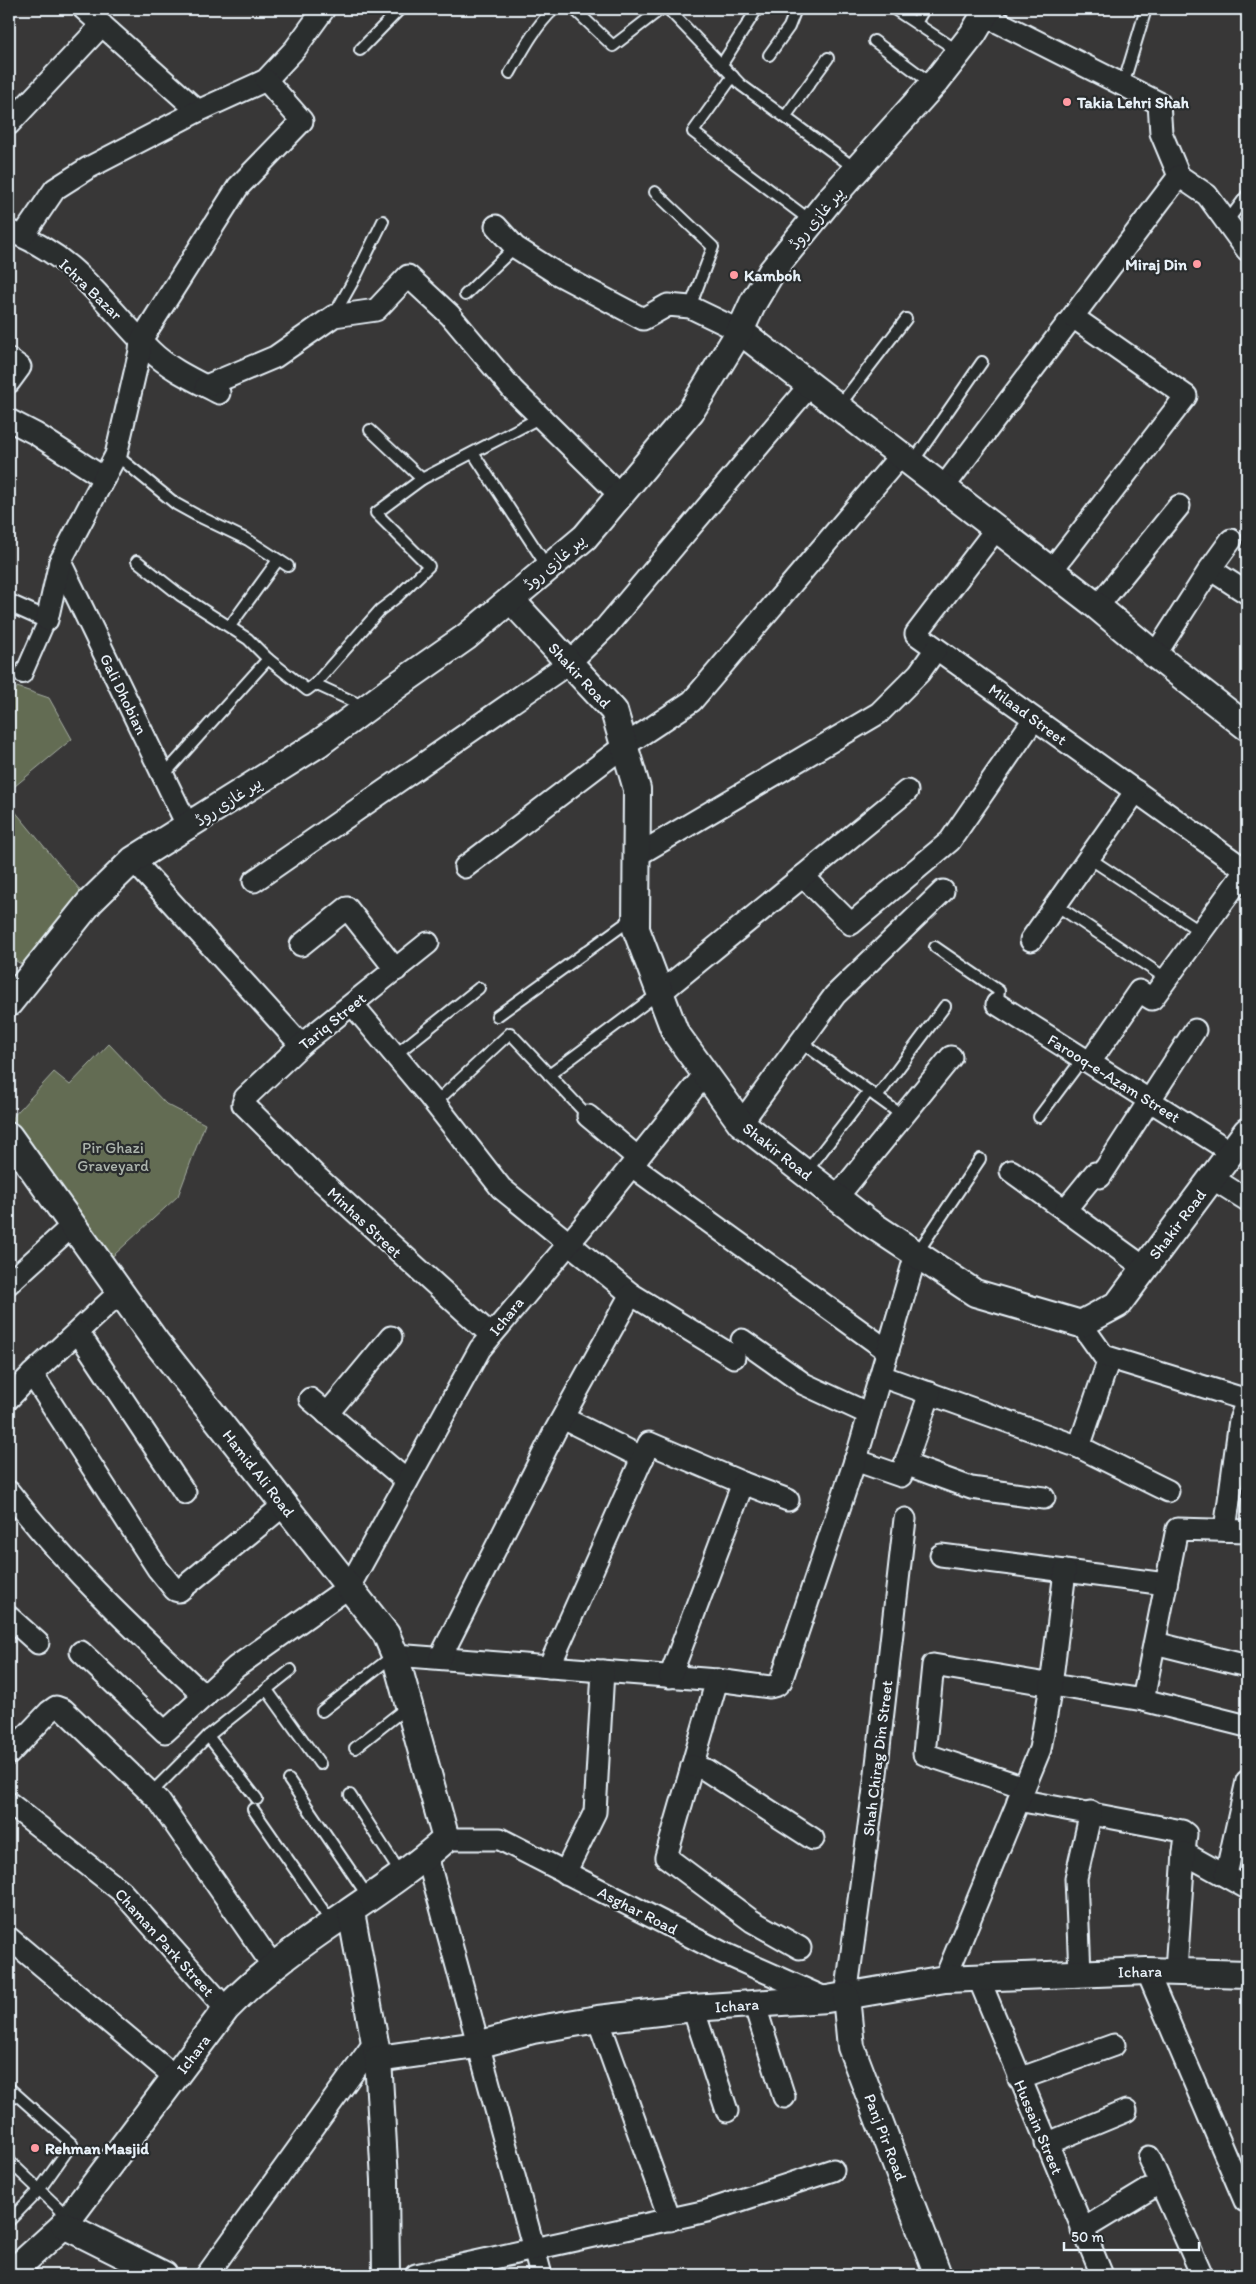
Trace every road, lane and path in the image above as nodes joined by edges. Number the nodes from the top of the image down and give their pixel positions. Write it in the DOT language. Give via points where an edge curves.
graph roads {
  1 [pos="84,9"];
  2 [pos="324,9"];
  3 [pos="400,9"];
  4 [pos="554,9"];
  5 [pos="574,9"];
  6 [pos="660,9"];
  7 [pos="668,9"];
  8 [pos="757,9"];
  9 [pos="796,9"];
  10 [pos="894,9"];
  11 [pos="924,9"];
  12 [pos="1146,9"];
  13 [pos="986,12"];
  14 [pos="916,23"];
  15 [pos="102,25"];
  16 [pos="874,41"];
  17 [pos="360,50"];
  18 [pos="959,52"];
  19 [pos="769,55"];
  20 [pos="828,58"];
  21 [pos="722,64"];
  22 [pos="510,73"];
  23 [pos="732,76"];
  24 [pos="266,80"];
  25 [pos="933,84"];
  26 [pos="1123,85"];
  27 [pos="198,111"];
  28 [pos="785,117"];
  29 [pos="9,124"];
  30 [pos="857,170"];
  31 [pos="1179,176"];
  32 [pos="656,192"];
  33 [pos="1247,195"];
  34 [pos="383,220"];
  35 [pos="812,222"];
  36 [pos="1227,222"];
  37 [pos="496,226"];
  38 [pos="16,234"];
  39 [pos="515,247"];
  40 [pos="1247,250"];
  41 [pos="465,295"];
  42 [pos="690,307"];
  43 [pos="334,316"];
  44 [pos="1073,317"];
  45 [pos="906,319"];
  46 [pos="740,331"];
  47 [pos="141,340"];
  48 [pos="9,358"];
  49 [pos="982,362"];
  50 [pos="9,382"];
  51 [pos="810,385"];
  52 [pos="838,407"];
  53 [pos="540,417"];
  54 [pos="9,420"];
  55 [pos="370,430"];
  56 [pos="473,453"];
  57 [pos="116,455"];
  58 [pos="906,459"];
  59 [pos="104,478"];
  60 [pos="422,479"];
  61 [pos="943,488"];
  62 [pos="620,495"];
  63 [pos="1179,506"];
  64 [pos="996,529"];
  65 [pos="1231,540"];
  66 [pos="278,560"];
  67 [pos="137,561"];
  68 [pos="60,562"];
  69 [pos="288,566"];
  70 [pos="548,569"];
  71 [pos="1210,569"];
  72 [pos="1051,571"];
  73 [pos="1247,593"];
  74 [pos="511,600"];
  75 [pos="9,603"];
  76 [pos="1097,607"];
  77 [pos="47,620"];
  78 [pos="230,626"];
  79 [pos="936,649"];
  80 [pos="1155,655"];
  81 [pos="268,659"];
  82 [pos="569,663"];
  83 [pos="23,675"];
  84 [pos="315,684"];
  85 [pos="366,708"];
  86 [pos="1034,719"];
  87 [pos="1247,727"];
  88 [pos="624,746"];
  89 [pos="163,776"];
  90 [pos="907,790"];
  91 [pos="1136,791"];
  92 [pos="188,827"];
  93 [pos="636,856"];
  94 [pos="1089,858"];
  95 [pos="133,860"];
  96 [pos="465,867"];
  97 [pos="1247,870"];
  98 [pos="803,876"];
  99 [pos="254,881"];
  100 [pos="943,891"];
  101 [pos="1056,904"];
  102 [pos="636,916"];
  103 [pos="1201,932"];
  104 [pos="1031,940"];
  105 [pos="428,943"];
  106 [pos="302,945"];
  107 [pos="935,948"];
  108 [pos="396,970"];
  109 [pos="1167,979"];
  110 [pos="479,988"];
  111 [pos="660,993"];
  112 [pos="9,1003"];
  113 [pos="997,1004"];
  114 [pos="353,1005"];
  115 [pos="946,1006"];
  116 [pos="497,1016"];
  117 [pos="1195,1030"];
  118 [pos="800,1042"];
  119 [pos="301,1045"];
  120 [pos="395,1055"];
  121 [pos="951,1057"];
  122 [pos="1086,1060"];
  123 [pos="705,1074"];
  124 [pos="549,1075"];
  125 [pos="873,1094"];
  126 [pos="1149,1100"];
  127 [pos="435,1103"];
  128 [pos="243,1104"];
  129 [pos="588,1116"];
  130 [pos="903,1116"];
  131 [pos="1039,1117"];
  132 [pos="741,1123"];
  133 [pos="1247,1131"];
  134 [pos="9,1136"];
  135 [pos="1232,1152"];
  136 [pos="980,1159"];
  137 [pos="635,1162"];
  138 [pos="1011,1171"];
  139 [pos="805,1173"];
  140 [pos="1212,1178"];
  141 [pos="837,1197"];
  142 [pos="1247,1200"];
  143 [pos="1065,1210"];
  144 [pos="73,1225"];
  145 [pos="568,1244"];
  146 [pos="916,1254"];
  147 [pos="1145,1268"];
  148 [pos="9,1283"];
  149 [pos="120,1292"];
  150 [pos="631,1294"];
  151 [pos="1081,1324"];
  152 [pos="78,1332"];
  153 [pos="491,1335"];
  154 [pos="391,1337"];
  155 [pos="888,1351"];
  156 [pos="1104,1356"];
  157 [pos="32,1374"];
  158 [pos="881,1376"];
  159 [pos="930,1394"];
  160 [pos="9,1398"];
  161 [pos="310,1399"];
  162 [pos="1247,1400"];
  163 [pos="327,1414"];
  164 [pos="870,1414"];
  165 [pos="563,1418"];
  166 [pos="1079,1447"];
  167 [pos="642,1458"];
  168 [pos="855,1460"];
  169 [pos="905,1464"];
  170 [pos="407,1481"];
  171 [pos="743,1483"];
  172 [pos="9,1492"];
  173 [pos="1168,1492"];
  174 [pos="185,1493"];
  175 [pos="1044,1498"];
  176 [pos="788,1500"];
  177 [pos="284,1505"];
  178 [pos="905,1519"];
  179 [pos="1225,1530"];
  180 [pos="1247,1531"];
  181 [pos="941,1555"];
  182 [pos="1064,1571"];
  183 [pos="1166,1584"];
  184 [pos="349,1587"];
  185 [pos="9,1617"];
  186 [pos="38,1643"];
  187 [pos="1154,1643"];
  188 [pos="81,1652"];
  189 [pos="395,1655"];
  190 [pos="440,1658"];
  191 [pos="1247,1666"];
  192 [pos="549,1667"];
  193 [pos="291,1670"];
  194 [pos="603,1671"];
  195 [pos="670,1677"];
  196 [pos="716,1680"];
  197 [pos="1051,1686"];
  198 [pos="267,1690"];
  199 [pos="205,1696"];
  200 [pos="1143,1700"];
  201 [pos="409,1706"];
  202 [pos="322,1711"];
  203 [pos="1247,1726"];
  204 [pos="208,1736"];
  205 [pos="11,1747"];
  206 [pos="355,1748"];
  207 [pos="320,1764"];
  208 [pos="692,1766"];
  209 [pos="289,1780"];
  210 [pos="1247,1780"];
  211 [pos="151,1793"];
  212 [pos="1021,1793"];
  213 [pos="350,1795"];
  214 [pos="9,1803"];
  215 [pos="1091,1812"];
  216 [pos="446,1839"];
  217 [pos="813,1839"];
  218 [pos="1184,1854"];
  219 [pos="427,1856"];
  220 [pos="565,1873"];
  221 [pos="402,1875"];
  222 [pos="1226,1876"];
  223 [pos="1247,1888"];
  224 [pos="351,1912"];
  225 [pos="9,1938"];
  226 [pos="800,1948"];
  227 [pos="273,1966"];
  228 [pos="1146,1970"];
  229 [pos="1176,1970"];
  230 [pos="1080,1973"];
  231 [pos="1247,1974"];
  232 [pos="945,1979"];
  233 [pos="979,1979"];
  234 [pos="836,1998"];
  235 [pos="754,2003"];
  236 [pos="693,2008"];
  237 [pos="226,2009"];
  238 [pos="598,2018"];
  239 [pos="1114,2045"];
  240 [pos="477,2046"];
  241 [pos="376,2051"];
  242 [pos="175,2077"];
  243 [pos="1019,2078"];
  244 [pos="9,2088"];
  245 [pos="784,2097"];
  246 [pos="727,2111"];
  247 [pos="1126,2111"];
  248 [pos="1046,2144"];
  249 [pos="1149,2156"];
  250 [pos="9,2161"];
  251 [pos="833,2170"];
  252 [pos="40,2189"];
  253 [pos="1148,2190"];
  254 [pos="1245,2201"];
  255 [pos="9,2220"];
  256 [pos="670,2220"];
  257 [pos="67,2222"];
  258 [pos="1082,2230"];
  259 [pos="535,2251"];
  260 [pos="9,2275"];
  261 [pos="164,2275"];
  262 [pos="207,2275"];
  263 [pos="386,2275"];
  264 [pos="416,2275"];
  265 [pos="541,2275"];
  266 [pos="938,2275"];
  267 [pos="1102,2275"];
  268 [pos="1202,2275"];
  1 -- 15 [label="street"];
  2 -- 24 [label="street" via="295,49"];
  3 -- 17 [label="lane"];
  4 -- 22 [label="lane" via="528,41"];
  5 -- 6 [label="lane" via="613,46"];
  7 -- 21 [label="lane"];
  8 -- 21 [label="lane"];
  9 -- 19 [label="lane" via="789,27"];
  10 -- 14 [label="lane"];
  11 -- 14 [label="lane"];
  12 -- 26 [label="lane"];
  13 -- 18 [label="street, پیر غازی روڈ"];
  13 -- 26 [label="street"];
  14 -- 18 [label="lane"];
  15 -- 27 [label="street"];
  15 -- 29 [label="street"];
  16 -- 25 [label="lane"];
  18 -- 25 [label="street, پیر غازی روڈ"];
  20 -- 28 [label="lane"];
  21 -- 23 [label="lane"];
  23 -- 28 [label="lane"];
  23 -- 35 [label="lane" via="693,132"];
  24 -- 27 [label="street"];
  24 -- 47 [label="street" via="302,121 238,187"];
  25 -- 30 [label="street, پیر غازی روڈ"];
  26 -- 31 [label="street" via="1159,103 1161,133"];
  27 -- 38 [label="street" via="88,168 55,189"];
  28 -- 30 [label="lane"];
  30 -- 35 [label="street, پیر غازی روڈ"];
  31 -- 36 [label="street" via="1207,195"];
  31 -- 44 [label="street"];
  32 -- 42 [label="lane" via="713,247"];
  33 -- 36 [label="lane"];
  34 -- 43 [label="lane"];
  35 -- 46 [label="street, پیر غازی روڈ" via="772,271"];
  36 -- 40 [label="street"];
  37 -- 39 [label="street"];
  38 -- 47 [label="street, Ichra Bazar" via="75,269"];
  39 -- 41 [label="lane"];
  39 -- 42 [label="street" via="556,273 643,319 668,305"];
  42 -- 46 [label="street"];
  43 -- 47 [label="street, Ichra Bazar" via="275,357 213,390 152,352"];
  43 -- 53 [label="street" via="376,310 408,276 450,315"];
  44 -- 61 [label="street"];
  44 -- 72 [label="street" via="1186,396"];
  45 -- 52 [label="lane"];
  46 -- 51 [label="street"];
  46 -- 62 [label="street, پیر غازی روڈ" via="690,411"];
  47 -- 57 [label="street"];
  48 -- 50 [label="street" via="20,367"];
  49 -- 58 [label="lane"];
  51 -- 52 [label="street"];
  51 -- 82 [label="street" via="606,628"];
  52 -- 58 [label="street"];
  53 -- 56 [label="lane"];
  53 -- 62 [label="street"];
  54 -- 59 [label="street"];
  55 -- 60 [label="lane"];
  56 -- 60 [label="lane"];
  56 -- 70 [label="lane"];
  57 -- 59 [label="street"];
  57 -- 66 [label="lane" via="176,504 248,540"];
  58 -- 61 [label="street"];
  58 -- 88 [label="street" via="692,701"];
  59 -- 68 [label="street"];
  60 -- 84 [label="lane" via="376,513 428,566 380,610"];
  61 -- 64 [label="street"];
  62 -- 70 [label="street, پیر غازی روڈ" via="585,537"];
  63 -- 76 [label="street"];
  64 -- 72 [label="street"];
  64 -- 79 [label="street, Milaad Street" via="916,634"];
  65 -- 71 [label="street"];
  66 -- 69 [label="lane"];
  66 -- 78 [label="lane"];
  67 -- 78 [label="lane"];
  68 -- 77 [label="street"];
  68 -- 89 [label="street, Gali Dhobian"];
  70 -- 74 [label="street, پیر غازی روڈ"];
  71 -- 73 [label="street"];
  71 -- 80 [label="street"];
  72 -- 76 [label="street"];
  74 -- 82 [label="street, Shakir Road"];
  74 -- 85 [label="street, پیر غازی روڈ" via="466,637"];
  75 -- 77 [label="street"];
  76 -- 80 [label="street"];
  77 -- 83 [label="street"];
  78 -- 81 [label="lane"];
  79 -- 86 [label="street, Milaad Street"];
  79 -- 93 [label="street" via="919,673 879,713"];
  80 -- 87 [label="street"];
  81 -- 84 [label="lane" via="307,690"];
  81 -- 89 [label="lane"];
  82 -- 88 [label="street, Shakir Road" via="614,711"];
  82 -- 99 [label="street"];
  84 -- 85 [label="lane"];
  85 -- 92 [label="street, پیر غازی روڈ" via="318,744"];
  86 -- 91 [label="street, Milaad Street"];
  86 -- 98 [label="street" via="950,841 851,924"];
  88 -- 93 [label="street, Shakir Road" via="637,789"];
  88 -- 96 [label="street"];
  89 -- 92 [label="street, Gali Dhobian"];
  90 -- 98 [label="street"];
  91 -- 94 [label="street"];
  91 -- 97 [label="street, Milaad Street"];
  92 -- 95 [label="street, پیر غازی روڈ"];
  93 -- 102 [label="street, Shakir Road"];
  94 -- 101 [label="street"];
  94 -- 103 [label="lane"];
  95 -- 112 [label="street, پیر غازی روڈ" via="90,902"];
  95 -- 119 [label="street"];
  97 -- 103 [label="street"];
  98 -- 111 [label="street"];
  100 -- 118 [label="street" via="835,995"];
  101 -- 104 [label="street"];
  101 -- 109 [label="lane"];
  102 -- 111 [label="street, Shakir Road" via="636,928"];
  102 -- 116 [label="lane"];
  103 -- 109 [label="street"];
  105 -- 108 [label="street, Tariq Street"];
  106 -- 108 [label="street" via="347,908"];
  107 -- 113 [label="lane" via="999,991"];
  108 -- 114 [label="street, Tariq Street"];
  109 -- 122 [label="street" via="1152,999 1139,991"];
  110 -- 120 [label="lane"];
  111 -- 123 [label="street, Shakir Road" via="675,1032"];
  111 -- 124 [label="lane"];
  113 -- 122 [label="street, Farooq-e-Azam Street"];
  114 -- 119 [label="street, Tariq Street"];
  114 -- 120 [label="street"];
  115 -- 125 [label="lane"];
  117 -- 126 [label="street"];
  118 -- 125 [label="lane"];
  118 -- 132 [label="street"];
  119 -- 128 [label="street, Tariq Street" via="245,1098"];
  120 -- 127 [label="street"];
  121 -- 130 [label="street"];
  122 -- 126 [label="street, Farooq-e-Azam Street"];
  122 -- 131 [label="lane"];
  123 -- 132 [label="street, Shakir Road"];
  123 -- 137 [label="street, Ichara"];
  124 -- 127 [label="lane" via="510,1033"];
  124 -- 129 [label="lane"];
  125 -- 130 [label="lane"];
  125 -- 139 [label="lane"];
  126 -- 135 [label="street, Farooq-e-Azam Street"];
  126 -- 143 [label="street" via="1100,1177 1095,1173"];
  127 -- 145 [label="street" via="501,1188"];
  128 -- 153 [label="street, Minhas Street" via="316,1176"];
  129 -- 137 [label="street"];
  130 -- 141 [label="street"];
  132 -- 139 [label="street, Shakir Road"];
  133 -- 135 [label="street, Shakir Road"];
  134 -- 144 [label="street, Hamid Ali Road"];
  135 -- 140 [label="street, Shakir Road"];
  136 -- 146 [label="lane"];
  137 -- 145 [label="street, Ichara"];
  137 -- 155 [label="street"];
  138 -- 143 [label="street"];
  139 -- 141 [label="street, Shakir Road"];
  140 -- 142 [label="street"];
  140 -- 147 [label="street, Shakir Road"];
  141 -- 146 [label="street, Shakir Road"];
  143 -- 147 [label="street"];
  144 -- 148 [label="street"];
  144 -- 149 [label="street, Hamid Ali Road"];
  145 -- 150 [label="street"];
  145 -- 153 [label="street, Ichara"];
  146 -- 151 [label="street, Shakir Road" via="975,1293"];
  146 -- 155 [label="street"];
  147 -- 151 [label="street, Shakir Road" via="1118,1304"];
  149 -- 152 [label="street"];
  149 -- 177 [label="street, Hamid Ali Road"];
  150 -- 164 [label="street" via="804,1384"];
  150 -- 165 [label="street"];
  151 -- 156 [label="street"];
  152 -- 157 [label="street"];
  152 -- 174 [label="street"];
  153 -- 170 [label="street, Ichara"];
  154 -- 163 [label="street"];
  155 -- 158 [label="street"];
  156 -- 162 [label="street"];
  156 -- 166 [label="street" via="1108,1362"];
  157 -- 160 [label="street"];
  157 -- 177 [label="street" via="158,1569 178,1591"];
  158 -- 159 [label="street"];
  158 -- 164 [label="street"];
  159 -- 166 [label="street"];
  159 -- 169 [label="street"];
  161 -- 163 [label="street"];
  162 -- 179 [label="street" via="1240,1420"];
  163 -- 170 [label="street"];
  164 -- 168 [label="street"];
  165 -- 167 [label="street"];
  165 -- 190 [label="street"];
  166 -- 173 [label="street"];
  167 -- 171 [label="street" via="649,1444"];
  167 -- 192 [label="street"];
  168 -- 169 [label="street" via="901,1476"];
  168 -- 196 [label="street" via="781,1680 770,1687"];
  169 -- 175 [label="street" via="971,1488"];
  170 -- 184 [label="street, Ichara"];
  171 -- 176 [label="street"];
  171 -- 195 [label="street"];
  172 -- 199 [label="street" via="114,1611"];
  177 -- 184 [label="street, Hamid Ali Road"];
  178 -- 234 [label="street, Shah Chirag Din Street" via="875,1782"];
  179 -- 180 [label="street"];
  179 -- 183 [label="street" via="1177,1529"];
  181 -- 182 [label="street"];
  182 -- 183 [label="street"];
  182 -- 197 [label="street"];
  183 -- 187 [label="street"];
  184 -- 189 [label="street, Hamid Ali Road" via="386,1634"];
  184 -- 199 [label="street" via="236,1667"];
  185 -- 186 [label="street"];
  187 -- 191 [label="street"];
  187 -- 200 [label="street"];
  188 -- 199 [label="street" via="165,1732"];
  189 -- 190 [label="street"];
  189 -- 201 [label="street, Hamid Ali Road"];
  189 -- 202 [label="lane"];
  190 -- 192 [label="street"];
  192 -- 194 [label="street"];
  193 -- 198 [label="lane"];
  194 -- 195 [label="street"];
  194 -- 220 [label="street" via="595,1812"];
  195 -- 196 [label="street"];
  196 -- 208 [label="street"];
  197 -- 200 [label="street"];
  197 -- 212 [label="street" via="1040,1749"];
  197 -- 212 [label="street" via="933,1665 924,1754"];
  198 -- 204 [label="lane"];
  198 -- 207 [label="lane"];
  200 -- 203 [label="street"];
  201 -- 206 [label="lane"];
  201 -- 216 [label="street, Hamid Ali Road"];
  204 -- 211 [label="lane"];
  204 -- 224 [label="lane" via="255,1804"];
  205 -- 211 [label="street" via="56,1707 64,1710"];
  208 -- 217 [label="street" via="706,1770"];
  208 -- 226 [label="street" via="666,1857 752,1921"];
  209 -- 224 [label="lane"];
  210 -- 222 [label="street"];
  211 -- 227 [label="street"];
  212 -- 215 [label="street"];
  212 -- 232 [label="street"];
  213 -- 221 [label="lane"];
  214 -- 237 [label="street, Chaman Park Street" via="121,1891"];
  215 -- 218 [label="street" via="1182,1831 1186,1834"];
  215 -- 230 [label="street" via="1076,1878"];
  216 -- 219 [label="street, Ichara"];
  216 -- 220 [label="street, Asghar Road" via="500,1839"];
  218 -- 222 [label="street"];
  218 -- 229 [label="street"];
  219 -- 221 [label="street, Ichara"];
  219 -- 240 [label="street"];
  220 -- 234 [label="street, Asghar Road" via="721,1952"];
  221 -- 224 [label="street, Ichara"];
  222 -- 223 [label="street"];
  224 -- 227 [label="street, Ichara"];
  224 -- 241 [label="street"];
  225 -- 242 [label="street"];
  227 -- 237 [label="street, Ichara"];
  228 -- 229 [label="street, Ichara"];
  228 -- 230 [label="street, Ichara"];
  228 -- 254 [label="street"];
  229 -- 231 [label="street, Ichara"];
  230 -- 233 [label="street, Ichara"];
  232 -- 233 [label="street, Ichara"];
  232 -- 234 [label="street, Ichara"];
  233 -- 243 [label="street, Hussain Street"];
  234 -- 235 [label="street, Ichara"];
  234 -- 266 [label="street, Panj Pir Road" via="851,2047"];
  235 -- 236 [label="street, Ichara"];
  235 -- 245 [label="street"];
  236 -- 238 [label="street, Ichara"];
  236 -- 246 [label="street"];
  237 -- 242 [label="street, Ichara"];
  238 -- 240 [label="street, Ichara" via="533,2030"];
  238 -- 256 [label="street"];
  239 -- 243 [label="street"];
  240 -- 241 [label="street, Ichara"];
  240 -- 259 [label="street"];
  241 -- 262 [label="street"];
  241 -- 263 [label="street" via="385,2180"];
  242 -- 257 [label="street, Ichara"];
  243 -- 248 [label="street, Hussain Street"];
  244 -- 252 [label="lane" via="72,2144"];
  247 -- 248 [label="street"];
  248 -- 258 [label="street, Hussain Street"];
  249 -- 268 [label="street"];
  250 -- 252 [label="lane"];
  251 -- 256 [label="street"];
  252 -- 255 [label="lane"];
  252 -- 257 [label="lane"];
  253 -- 258 [label="street"];
  256 -- 259 [label="street"];
  257 -- 260 [label="street, Ichara"];
  257 -- 261 [label="street"];
  258 -- 267 [label="street, Hussain Street"];
  259 -- 264 [label="street"];
  259 -- 265 [label="street"];
}
